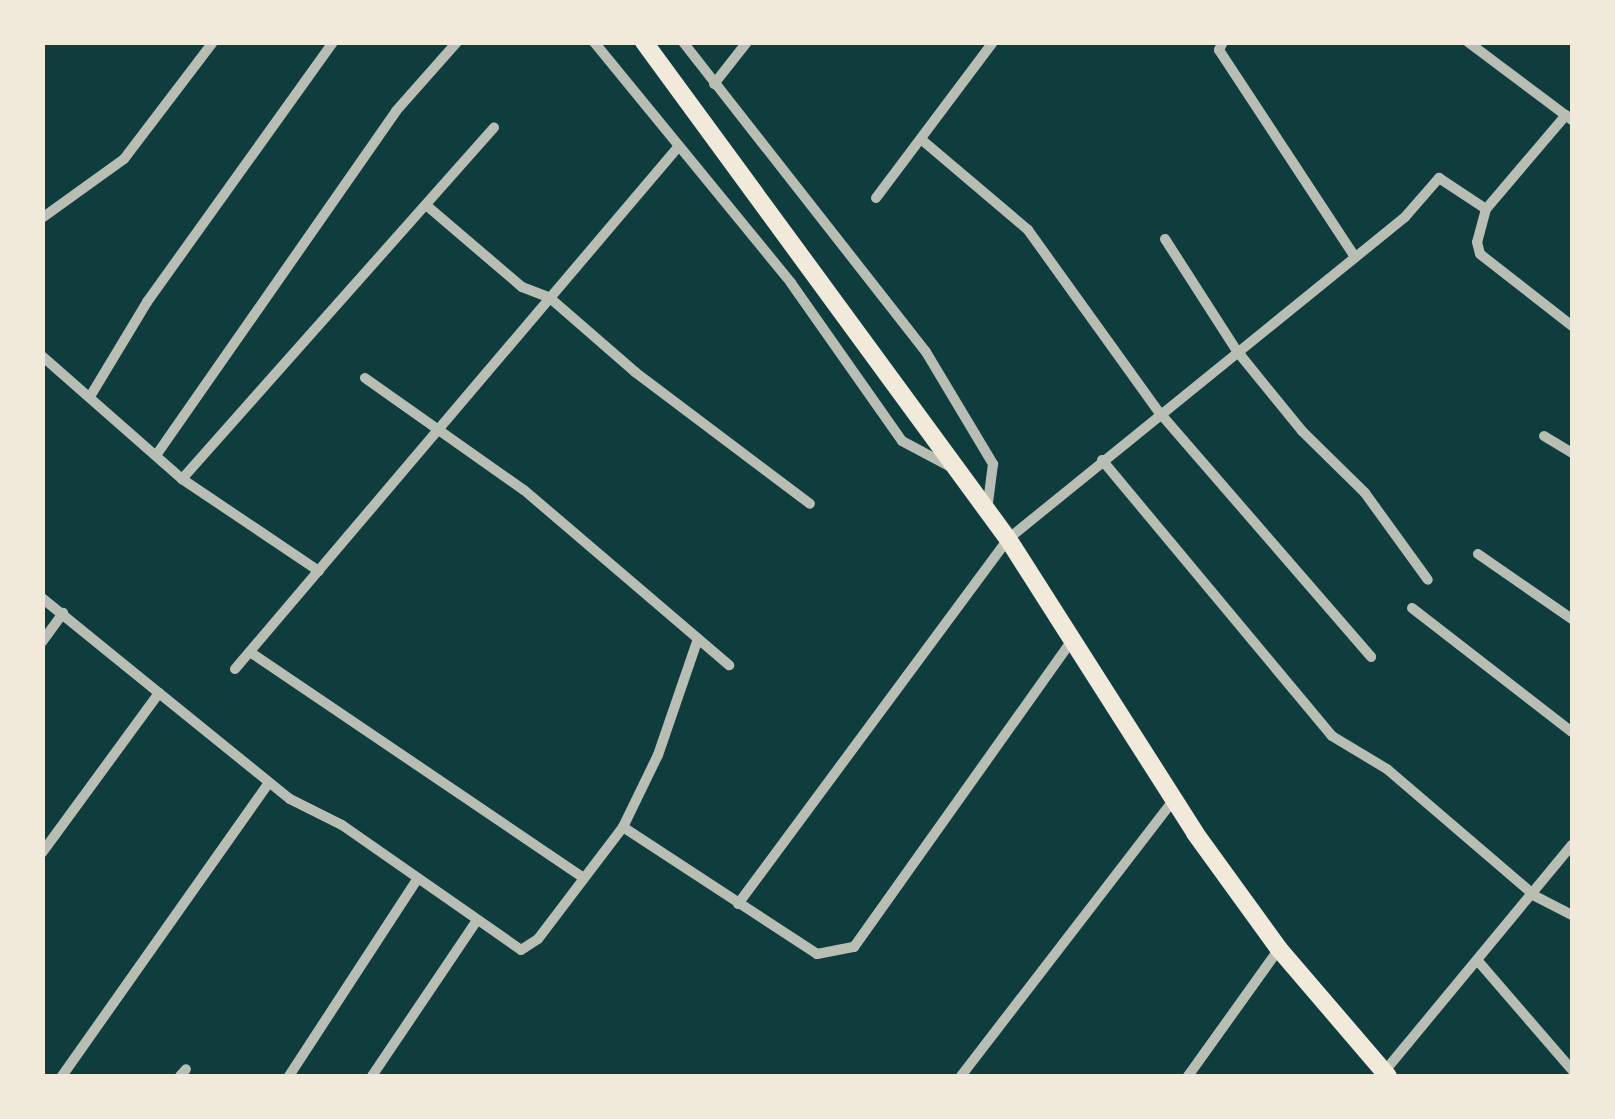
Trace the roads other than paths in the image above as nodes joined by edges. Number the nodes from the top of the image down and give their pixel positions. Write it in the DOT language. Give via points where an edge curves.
graph roads {
  1 [pos="213,42"];
  2 [pos="333,42"];
  3 [pos="458,42"];
  4 [pos="594,42"];
  5 [pos="644,42"];
  6 [pos="683,42"];
  7 [pos="747,42"];
  8 [pos="994,42"];
  9 [pos="1224,42"];
  10 [pos="1468,42"];
  11 [pos="714,84"];
  12 [pos="1569,117"];
  13 [pos="494,127"];
  14 [pos="922,140"];
  15 [pos="678,146"];
  16 [pos="876,198"];
  17 [pos="426,205"];
  18 [pos="1486,210"];
  19 [pos="42,218"];
  20 [pos="1165,239"];
  21 [pos="1355,257"];
  22 [pos="550,298"];
  23 [pos="1572,326"];
  24 [pos="1237,351"];
  25 [pos="42,356"];
  26 [pos="365,378"];
  27 [pos="92,395"];
  28 [pos="1160,412"];
  29 [pos="436,432"];
  30 [pos="1544,436"];
  31 [pos="1572,453"];
  32 [pos="156,454"];
  33 [pos="1102,460"];
  34 [pos="958,470"];
  35 [pos="182,479"];
  36 [pos="810,504"];
  37 [pos="987,511"];
  38 [pos="1008,539"];
  39 [pos="1478,554"];
  40 [pos="319,571"];
  41 [pos="1428,580"];
  42 [pos="42,598"];
  43 [pos="1412,608"];
  44 [pos="63,613"];
  45 [pos="1572,619"];
  46 [pos="1073,639"];
  47 [pos="698,640"];
  48 [pos="42,642"];
  49 [pos="250,652"];
  50 [pos="1371,657"];
  51 [pos="728,665"];
  52 [pos="236,669"];
  53 [pos="159,693"];
  54 [pos="1572,732"];
  55 [pos="268,783"];
  56 [pos="1174,799"];
  57 [pos="622,827"];
  58 [pos="1572,845"];
  59 [pos="42,854"];
  60 [pos="582,877"];
  61 [pos="416,881"];
  62 [pos="1535,896"];
  63 [pos="738,904"];
  64 [pos="1572,915"];
  65 [pos="476,922"];
  66 [pos="1279,949"];
  67 [pos="1478,961"];
  68 [pos="1572,1070"];
  69 [pos="1386,1074"];
  70 [pos="62,1076"];
  71 [pos="289,1076"];
  72 [pos="372,1076"];
  73 [pos="962,1076"];
  74 [pos="1188,1076"];
  1 -- 19 [label="street" via="124,159"];
  2 -- 27 [label="street" via="147,302"];
  3 -- 32 [label="street" via="396,110"];
  4 -- 15 [label="street"];
  5 -- 34 [label="main road"];
  6 -- 11 [label="street"];
  7 -- 11 [label="street"];
  8 -- 14 [label="street"];
  9 -- 21 [label="street" via="1219,50"];
  10 -- 12 [label="street"];
  11 -- 37 [label="street" via="926,352 993,464"];
  12 -- 18 [label="street"];
  13 -- 17 [label="street"];
  14 -- 16 [label="street"];
  14 -- 28 [label="street" via="1028,230"];
  15 -- 22 [label="street"];
  15 -- 34 [label="street" via="791,283 902,441"];
  17 -- 22 [label="street" via="522,287"];
  17 -- 35 [label="street"];
  18 -- 21 [label="street" via="1440,178 1405,218"];
  18 -- 23 [label="street" via="1477,230 1480,254"];
  20 -- 24 [label="street"];
  21 -- 24 [label="street"];
  22 -- 29 [label="street"];
  22 -- 36 [label="street" via="635,372"];
  24 -- 28 [label="street"];
  24 -- 41 [label="street" via="1375,506"];
  25 -- 27 [label="street"];
  26 -- 29 [label="street"];
  27 -- 32 [label="street"];
  28 -- 33 [label="street"];
  28 -- 50 [label="street"];
  29 -- 40 [label="street"];
  29 -- 47 [label="street" via="524,490"];
  30 -- 31 [label="street"];
  32 -- 35 [label="street"];
  33 -- 38 [label="street"];
  33 -- 62 [label="street" via="1332,736 1387,769"];
  34 -- 37 [label="main road"];
  35 -- 40 [label="street"];
  37 -- 38 [label="main road"];
  38 -- 46 [label="main road"];
  38 -- 63 [label="street"];
  39 -- 45 [label="street"];
  40 -- 49 [label="street"];
  42 -- 44 [label="street"];
  43 -- 54 [label="street"];
  44 -- 48 [label="street"];
  44 -- 53 [label="street"];
  46 -- 56 [label="main road"];
  46 -- 63 [label="street" via="854,947 817,954"];
  47 -- 51 [label="street"];
  47 -- 57 [label="street" via="658,755"];
  49 -- 52 [label="street"];
  49 -- 60 [label="street"];
  53 -- 55 [label="street"];
  53 -- 59 [label="street"];
  55 -- 61 [label="street" via="342,826"];
  55 -- 70 [label="street"];
  56 -- 66 [label="main road"];
  56 -- 73 [label="street"];
  57 -- 60 [label="street"];
  57 -- 63 [label="street"];
  58 -- 62 [label="street"];
  60 -- 65 [label="street" via="538,940 521,950"];
  61 -- 65 [label="street"];
  61 -- 71 [label="street"];
  62 -- 64 [label="street"];
  62 -- 67 [label="street"];
  65 -- 72 [label="street"];
  66 -- 69 [label="main road"];
  66 -- 74 [label="street"];
  67 -- 68 [label="street"];
  67 -- 69 [label="street"];
}
